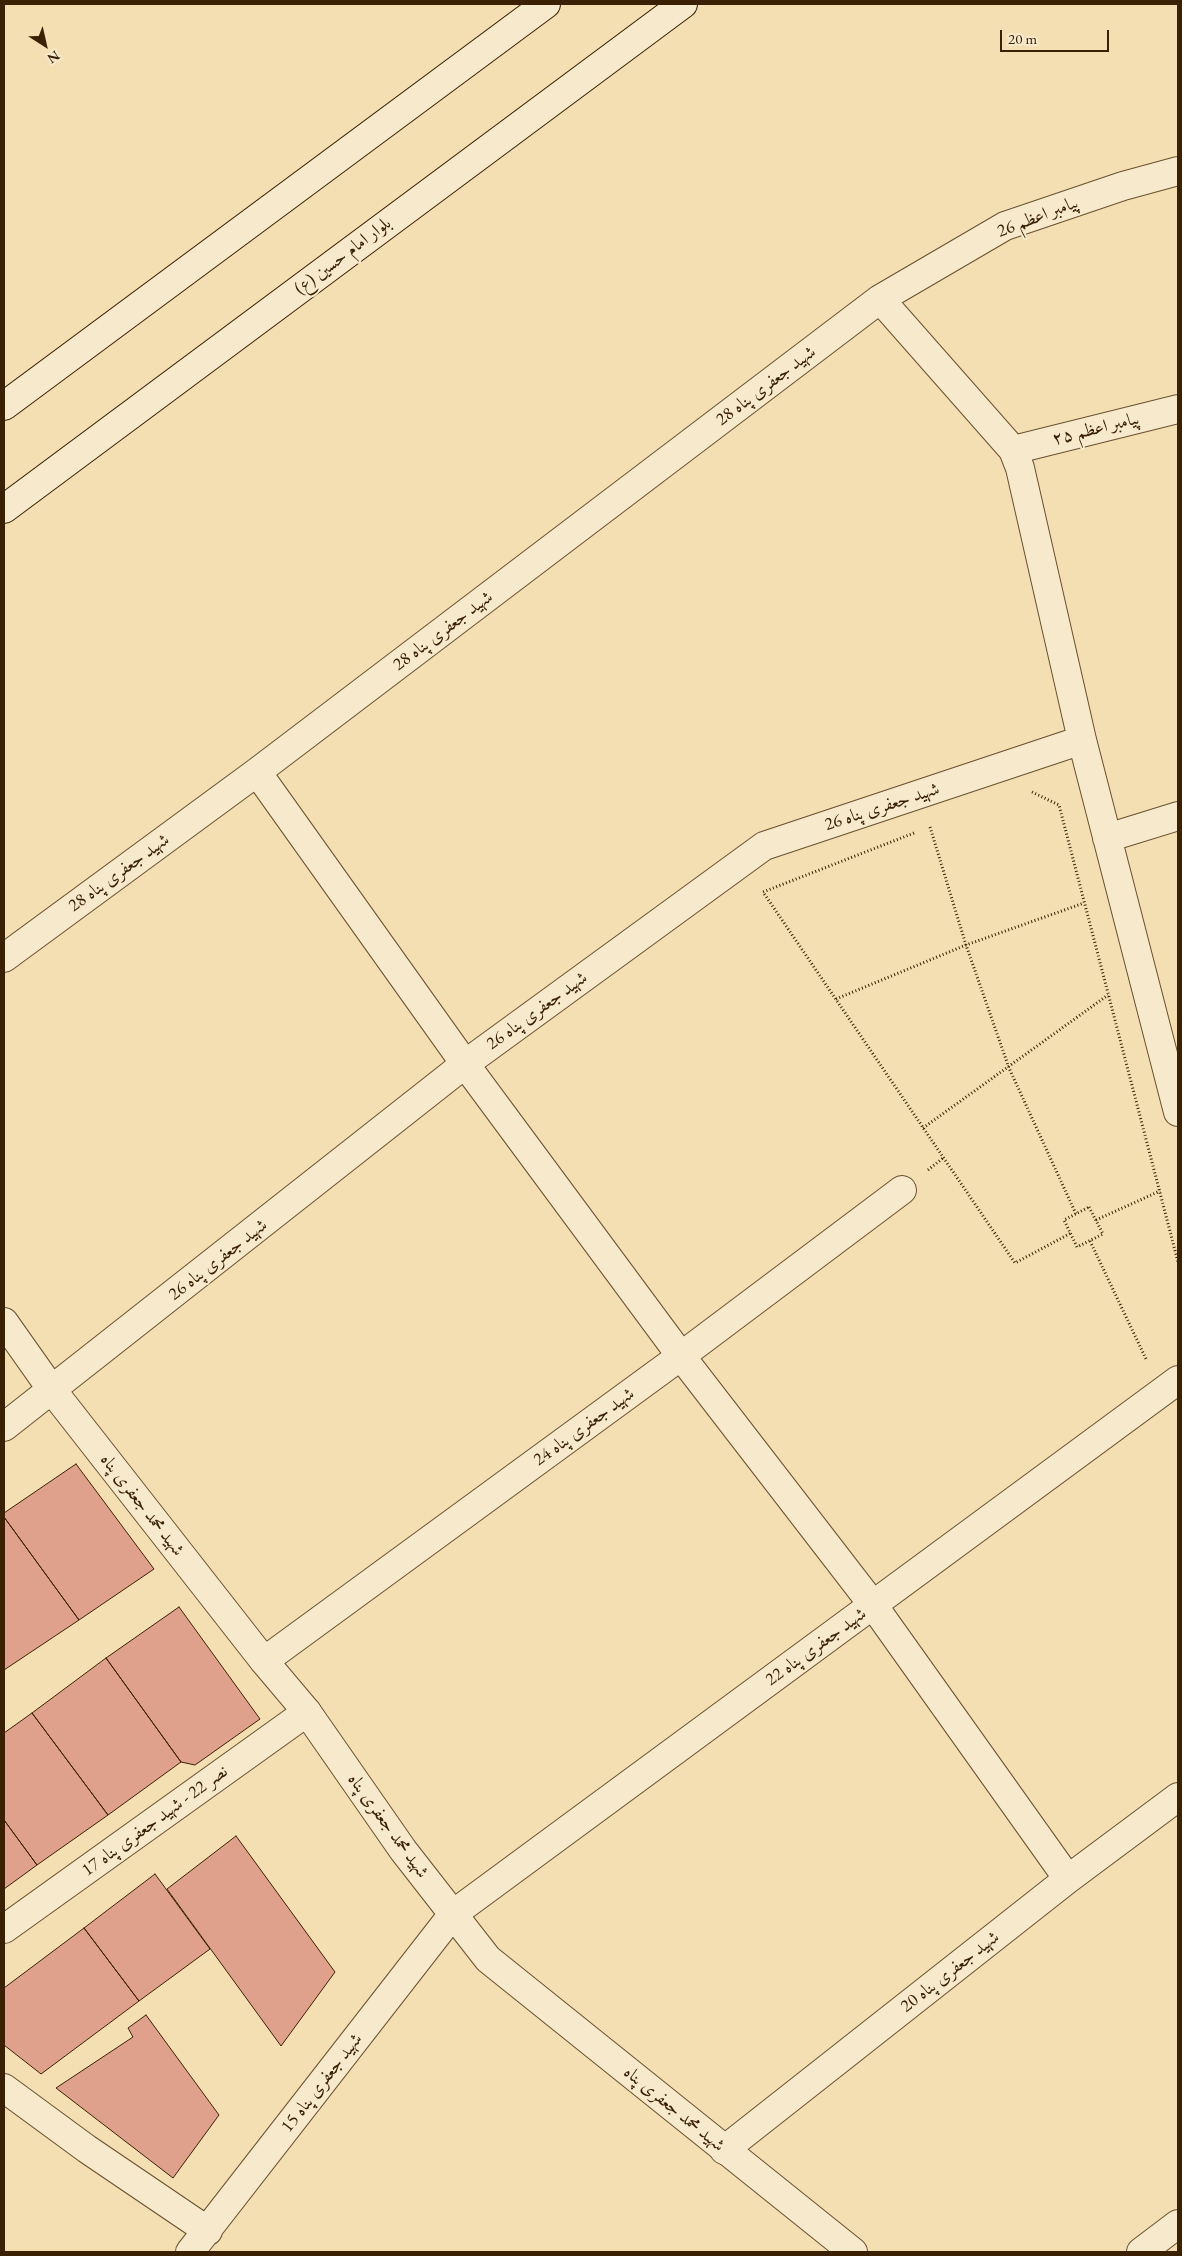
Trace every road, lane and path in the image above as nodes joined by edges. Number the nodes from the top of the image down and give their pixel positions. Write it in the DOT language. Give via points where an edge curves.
graph roads {
  1 [pos="546,4"];
  2 [pos="683,4"];
  3 [pos="1178,171"];
  4 [pos="880,299"];
  5 [pos="4,406"];
  6 [pos="1178,409"];
  7 [pos="1013,450"];
  8 [pos="4,509"];
  9 [pos="1082,740"];
  10 [pos="257,772"];
  11 [pos="1027,790"];
  12 [pos="1178,816"];
  13 [pos="939,824"];
  14 [pos="930,827"];
  15 [pos="1107,838"];
  16 [pos="1084,903"];
  17 [pos="966,945"];
  18 [pos="4,958"];
  19 [pos="1108,995"];
  20 [pos="836,999"];
  21 [pos="465,1064"];
  22 [pos="1009,1068"];
  23 [pos="1178,1112"];
  24 [pos="923,1128"];
  25 [pos="902,1190"];
  26 [pos="1160,1191"];
  27 [pos="1076,1214"];
  28 [pos="1096,1220"];
  29 [pos="1071,1234"];
  30 [pos="1090,1241"];
  31 [pos="1178,1262"];
  32 [pos="4,1322"];
  33 [pos="681,1356"];
  34 [pos="1151,1369"];
  35 [pos="1178,1380"];
  36 [pos="52,1390"];
  37 [pos="4,1427"];
  38 [pos="873,1605"];
  39 [pos="264,1661"];
  40 [pos="307,1712"];
  41 [pos="1178,1798"];
  42 [pos="1068,1880"];
  43 [pos="453,1914"];
  44 [pos="4,1929"];
  45 [pos="4,2088"];
  46 [pos="724,2150"];
  47 [pos="1178,2224"];
  48 [pos="208,2231"];
  49 [pos="190,2252"];
  50 [pos="853,2252"];
  51 [pos="1141,2252"];
  1 -- 5 [label="street"];
  2 -- 8 [label="street, بلوار امام حسین (ع)"];
  3 -- 4 [label="street, پیامبر اعظم 26" via="1005,226"];
  4 -- 7 [label="street"];
  4 -- 10 [label="street, شهید جعفری پناه 28"];
  6 -- 7 [label="street, پیامبر اعظم ۲۵"];
  7 -- 9 [label="street" via="1020,468"];
  9 -- 15 [label="street"];
  9 -- 21 [label="street, شهید جعفری پناه 26" via="764,846"];
  10 -- 18 [label="street, شهید جعفری پناه 28"];
  10 -- 21 [label="street"];
  11 -- 16 [label="path" via="1059,805"];
  12 -- 15 [label="street"];
  13 -- 14 [label="path"];
  14 -- 17 [label="path"];
  14 -- 20 [label="path" via="763,892"];
  15 -- 23 [label="street"];
  16 -- 17 [label="path"];
  16 -- 19 [label="path"];
  17 -- 20 [label="path"];
  17 -- 22 [label="path"];
  19 -- 22 [label="path"];
  19 -- 26 [label="path"];
  20 -- 24 [label="path"];
  21 -- 33 [label="street"];
  21 -- 36 [label="street, شهید جعفری پناه 26"];
  22 -- 24 [label="path"];
  22 -- 27 [label="path"];
  24 -- 29 [label="path" via="1015,1263"];
  25 -- 33 [label="street, شهید جعفری پناه 24"];
  26 -- 28 [label="path"];
  26 -- 31 [label="path"];
  27 -- 28 [label="path" via="1089,1207"];
  27 -- 29 [label="path" via="1064,1220"];
  28 -- 30 [label="path" via="1103,1234"];
  29 -- 30 [label="path" via="1077,1247"];
  30 -- 34 [label="path"];
  32 -- 36 [label="street, شهید محمد جعفری پناه"];
  33 -- 38 [label="street"];
  33 -- 39 [label="street, شهید جعفری پناه 24"];
  35 -- 38 [label="street, شهید جعفری پناه 22"];
  36 -- 37 [label="street, شهید جعفری پناه 26"];
  36 -- 39 [label="street, شهید محمد جعفری پناه"];
  38 -- 42 [label="street"];
  38 -- 43 [label="street, شهید جعفری پناه 22"];
  39 -- 40 [label="street, شهید محمد جعفری پناه"];
  40 -- 43 [label="street, شهید محمد جعفری پناه"];
  40 -- 44 [label="street, نصر 22 - شهید جعفری پناه 17"];
  41 -- 42 [label="street, شهید جعفری پناه 20"];
  42 -- 46 [label="street, شهید جعفری پناه 20"];
  43 -- 46 [label="street, شهید محمد جعفری پناه" via="488,1959"];
  43 -- 48 [label="street, شهید جعفری پناه 15"];
  45 -- 48 [label="street"];
  46 -- 50 [label="street, شهید محمد جعفری پناه"];
  47 -- 51 [label="street"];
  48 -- 49 [label="street, شهید جعفری پناه 15"];
}
